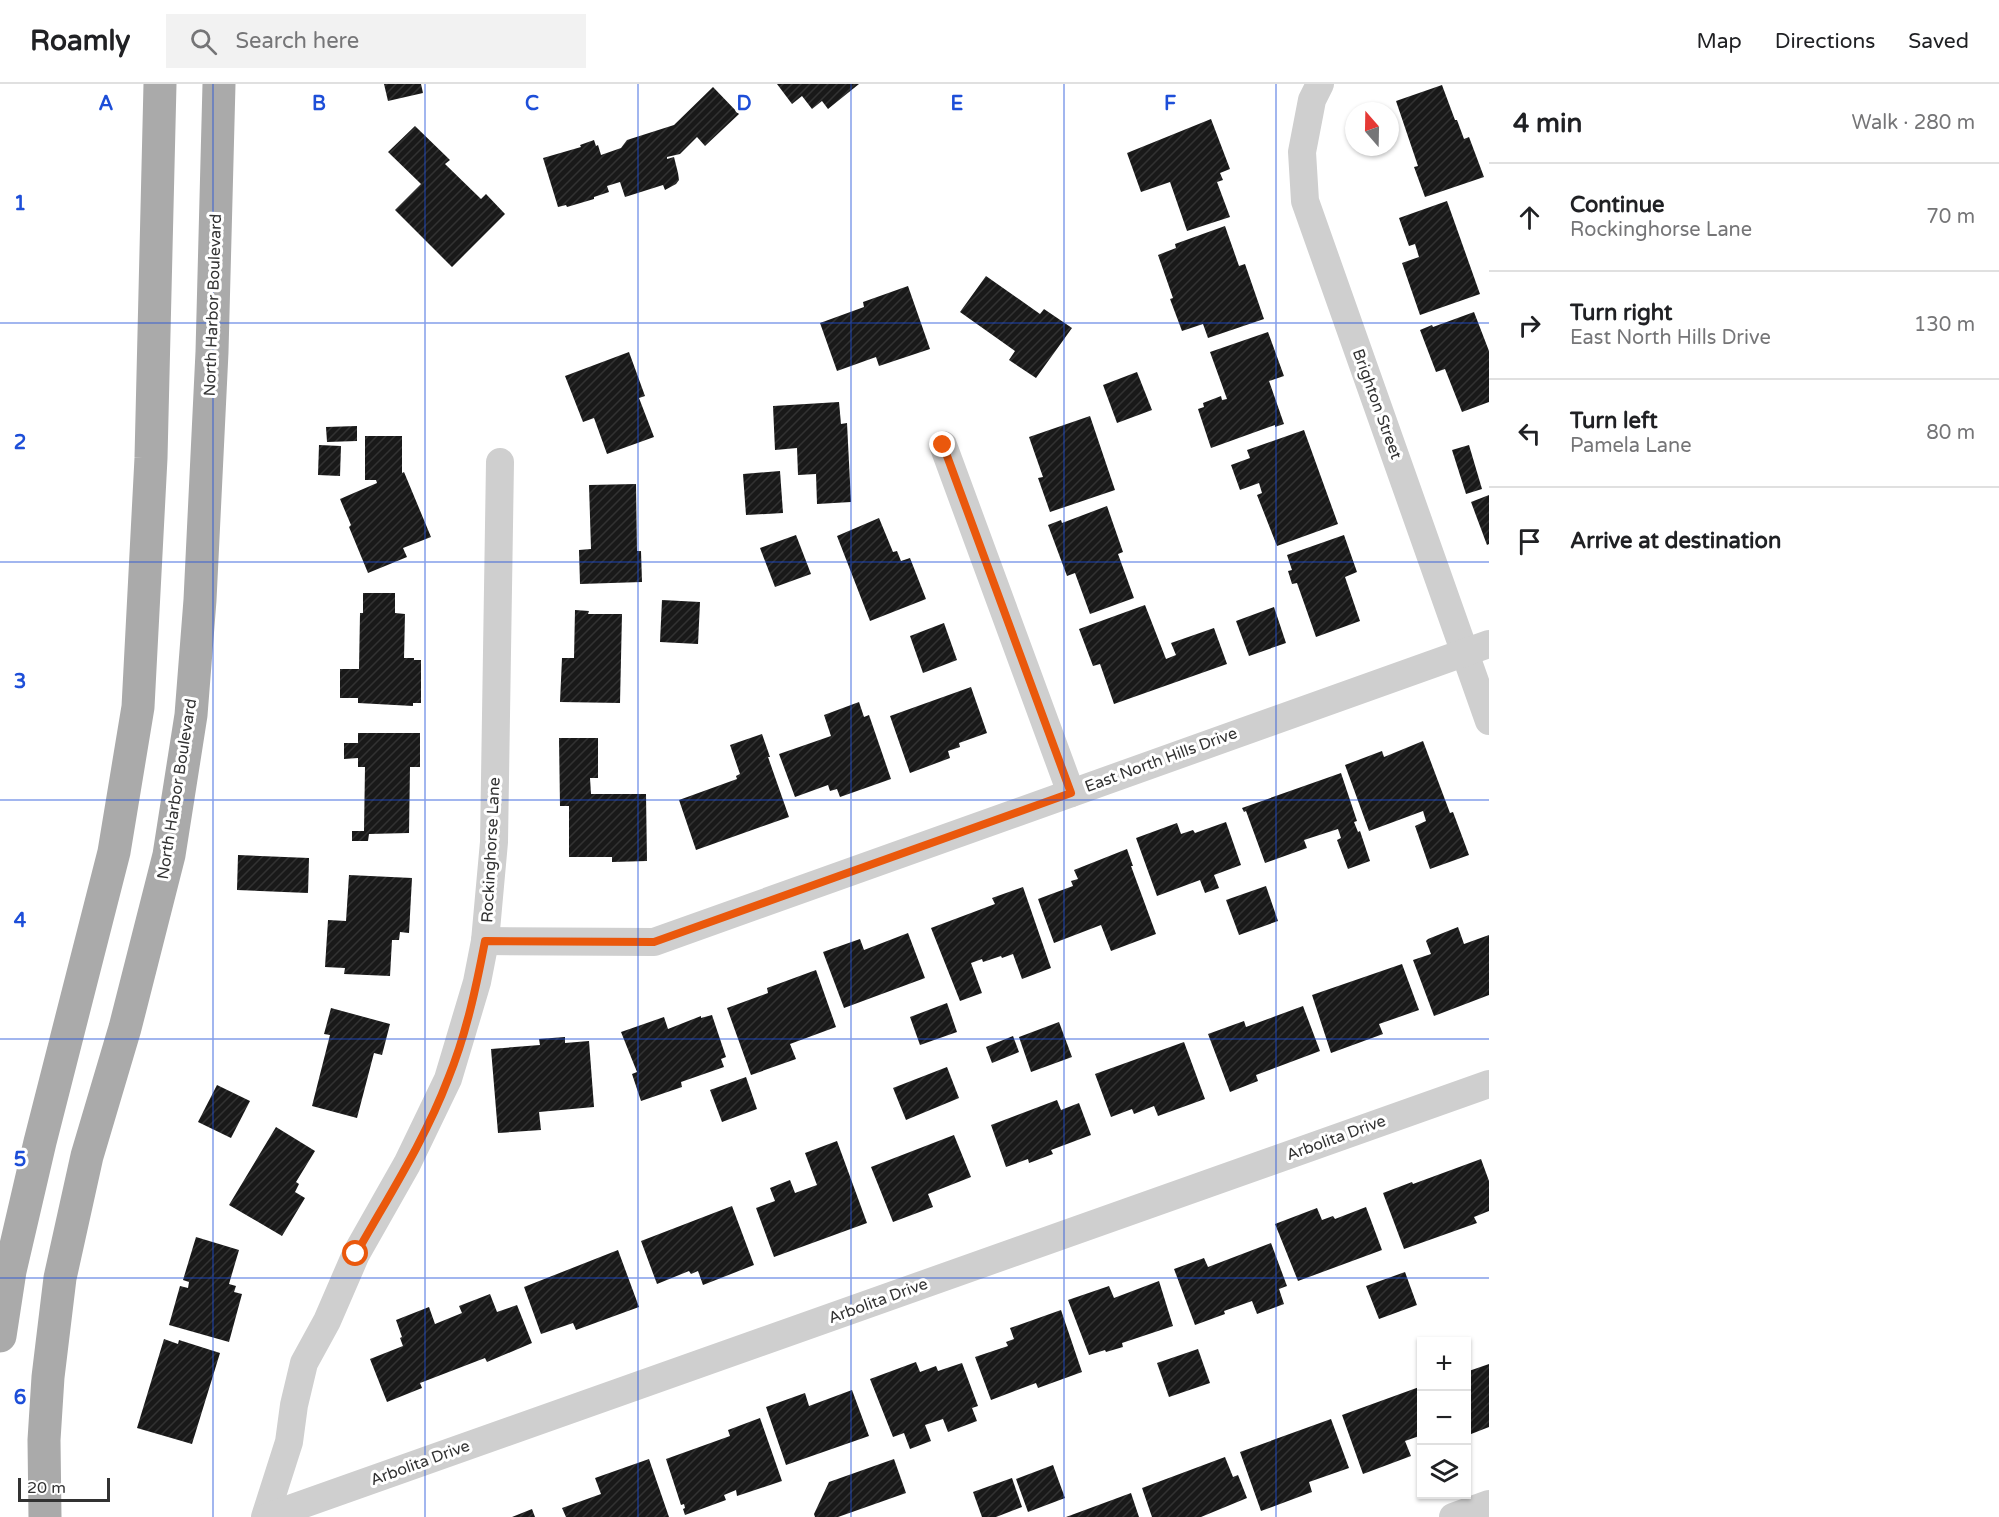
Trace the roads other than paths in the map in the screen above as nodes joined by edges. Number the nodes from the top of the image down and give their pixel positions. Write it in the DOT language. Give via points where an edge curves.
graph roads {
  1 [pos="160,84"];
  2 [pos="219,84"];
  3 [pos="1320,84"];
  4 [pos="943,445"];
  5 [pos="500,462"];
  6 [pos="1477,648"];
  7 [pos="1489,721"];
  8 [pos="1071,793"];
  9 [pos="485,941"];
  10 [pos="1489,1084"];
  11 [pos="9,1236"];
  12 [pos="0,1336"];
  13 [pos="1489,1504"];
  14 [pos="45,1517"];
  15 [pos="266,1517"];
  16 [pos="1453,1517"];
  1 -- 11 [label="main road" via="152,458 138,707 114,852 43,1130"];
  2 -- 14 [label="main road, North Harbor Boulevard" via="212,352 191,715 169,855 125,1028 87,1156 60,1278 47,1388"];
  3 -- 6 [label="street, Brighton Street" via="1312,100 1302,152 1305,201"];
  4 -- 8 [label="street"];
  5 -- 9 [label="street, Rockinghorse Lane" via="494,842"];
  6 -- 7 [label="street, Brighton Street"];
  6 -- 8 [label="street, East North Hills Drive"];
  8 -- 9 [label="street, East North Hills Drive" via="654,942"];
  9 -- 15 [label="street, Rockinghorse Lane" via="448,1079 304,1363 289,1442"];
  10 -- 15 [label="street, Arbolita Drive"];
  11 -- 12 [label="main road" via="10,1271"];
  13 -- 16 [label="street"];
}
